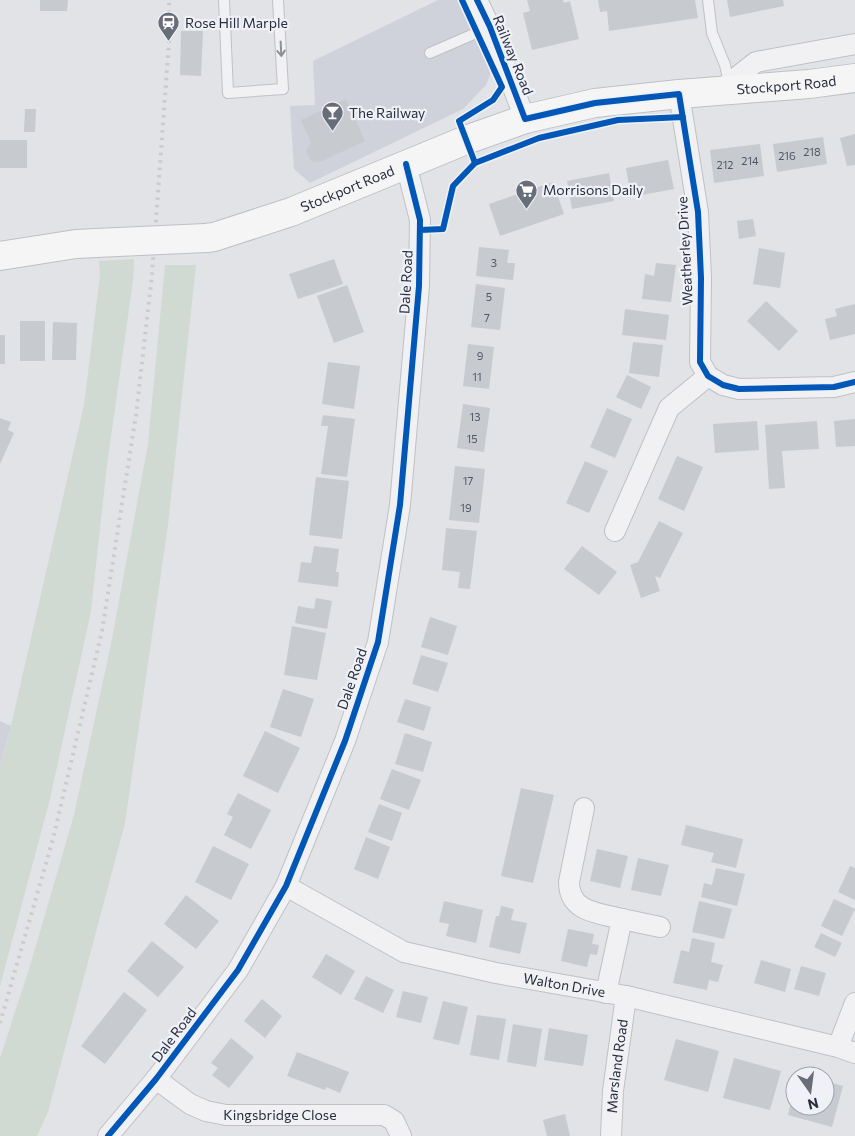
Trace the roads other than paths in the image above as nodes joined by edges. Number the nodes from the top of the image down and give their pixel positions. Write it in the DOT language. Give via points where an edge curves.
graph roads {
  1 [pos="224,0"];
  2 [pos="278,0"];
  3 [pos="477,0"];
  4 [pos="708,0"];
  5 [pos="490,27"];
  6 [pos="855,44"];
  7 [pos="430,53"];
  8 [pos="855,78"];
  9 [pos="724,88"];
  10 [pos="679,94"];
  11 [pos="525,119"];
  12 [pos="406,164"];
  13 [pos="0,256"];
  14 [pos="708,376"];
  15 [pos="855,382"];
  16 [pos="615,532"];
  17 [pos="584,808"];
  18 [pos="286,886"];
  19 [pos="622,919"];
  20 [pos="660,927"];
  21 [pos="606,993"];
  22 [pos="626,996"];
  23 [pos="855,1003"];
  24 [pos="847,1050"];
  25 [pos="156,1079"];
  26 [pos="108,1136"];
  27 [pos="401,1136"];
  28 [pos="611,1136"];
  2 -- 1 [label="lane, one-way" via="283,89 228,93"];
  3 -- 5 [label="street, Railway Road"];
  4 -- 9 [label="lane" via="712,33 725,64"];
  5 -- 7 [label="lane"];
  5 -- 11 [label="street, Railway Road"];
  6 -- 9 [label="street, Stockport Road" via="756,62"];
  8 -- 9 [label="main road, Stockport Road"];
  9 -- 10 [label="main road, Stockport Road"];
  10 -- 11 [label="main road, Stockport Road" via="595,103"];
  10 -- 14 [label="street, Weatherley Drive" via="698,212 700,362"];
  11 -- 12 [label="main road, Stockport Road"];
  12 -- 13 [label="main road, Stockport Road, bridge" via="291,212 214,237 76,244"];
  12 -- 18 [label="street, Dale Road" via="420,220 419,286 400,505 378,642 345,741"];
  14 -- 15 [label="street" via="739,389 834,387"];
  14 -- 16 [label="street" via="669,408"];
  17 -- 19 [label="street" via="569,882 572,898 587,910"];
  18 -- 21 [label="street, Walton Drive" via="404,952"];
  18 -- 25 [label="street, Dale Road" via="238,970"];
  19 -- 20 [label="street"];
  19 -- 21 [label="street"];
  21 -- 22 [label="street, Walton Drive"];
  22 -- 24 [label="street, Walton Drive"];
  22 -- 28 [label="street, Marsland Road" via="613,1091"];
  23 -- 24 [label="street"];
  25 -- 26 [label="street, Dale Road"];
  25 -- 27 [label="street, Kingsbridge Close" via="190,1104 206,1111 226,1115 384,1116 394,1121"];
}
